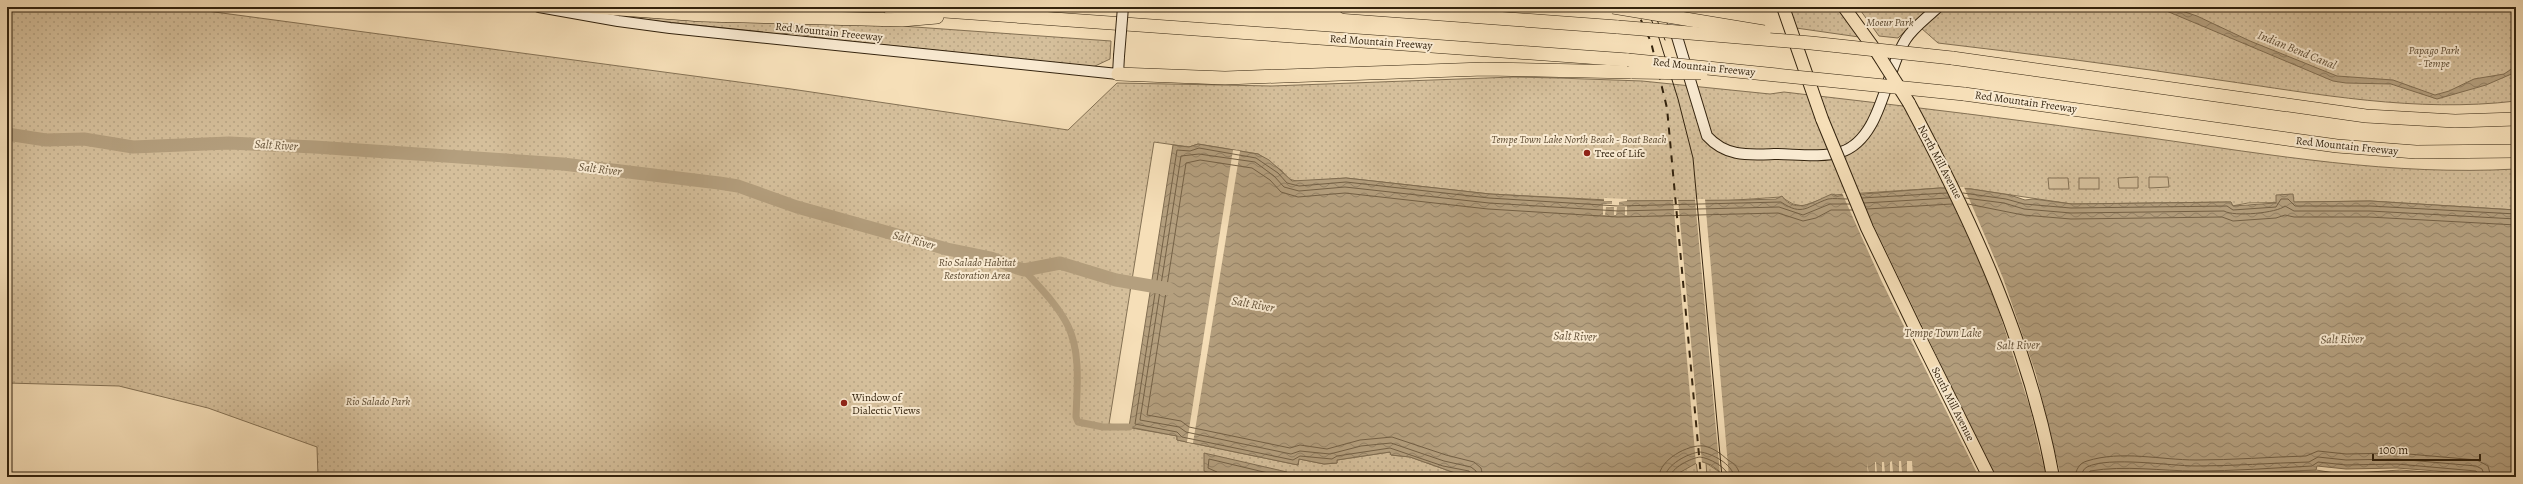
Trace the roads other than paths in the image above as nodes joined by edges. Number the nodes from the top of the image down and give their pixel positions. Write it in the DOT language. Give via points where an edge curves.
graph roads {
  1 [pos="539,7"];
  2 [pos="594,7"];
  3 [pos="888,7"];
  4 [pos="1123,7"];
  5 [pos="1345,7"];
  6 [pos="1612,7"];
  7 [pos="1668,7"];
  8 [pos="1783,7"];
  9 [pos="1844,7"];
  10 [pos="1938,7"];
  11 [pos="982,14"];
  12 [pos="1811,43"];
  13 [pos="1630,66"];
  14 [pos="1118,74"];
  15 [pos="2516,119"];
  16 [pos="2516,151"];
  17 [pos="1989,477"];
  18 [pos="2053,477"];
  1 -- 14 [label="street, Red Mountain Freeeway" via="664,27"];
  2 -- 11 [label="highway" via="702,15 902,20"];
  3 -- 11 [label="highway, Red Mountain Freeway"];
  4 -- 14 [label="street, bridge"];
  5 -- 12 [label="highway, bridge"];
  6 -- 12 [label="highway, bridge" via="1740,26"];
  7 -- 10 [label="street" via="1707,136 1718,147 1730,153 1752,155 1834,154 1855,145 1873,120 1906,39"];
  8 -- 17 [label="main road, South Mill Avenue, bridge" via="1822,119 1867,228"];
  9 -- 18 [label="main road, North Mill Avenue, bridge" via="1909,103 1963,207 1996,283 2012,329 2038,409"];
  11 -- 13 [label="highway, Red Mountain Freeway"];
  12 -- 15 [label="highway, bridge" via="1952,58 2366,116 2455,121"];
  13 -- 14 [label="highway" via="1225,78"];
  13 -- 16 [label="highway, Red Mountain Freeway, bridge" via="1662,74 1758,72 1964,94 2337,146 2422,152"];
}
